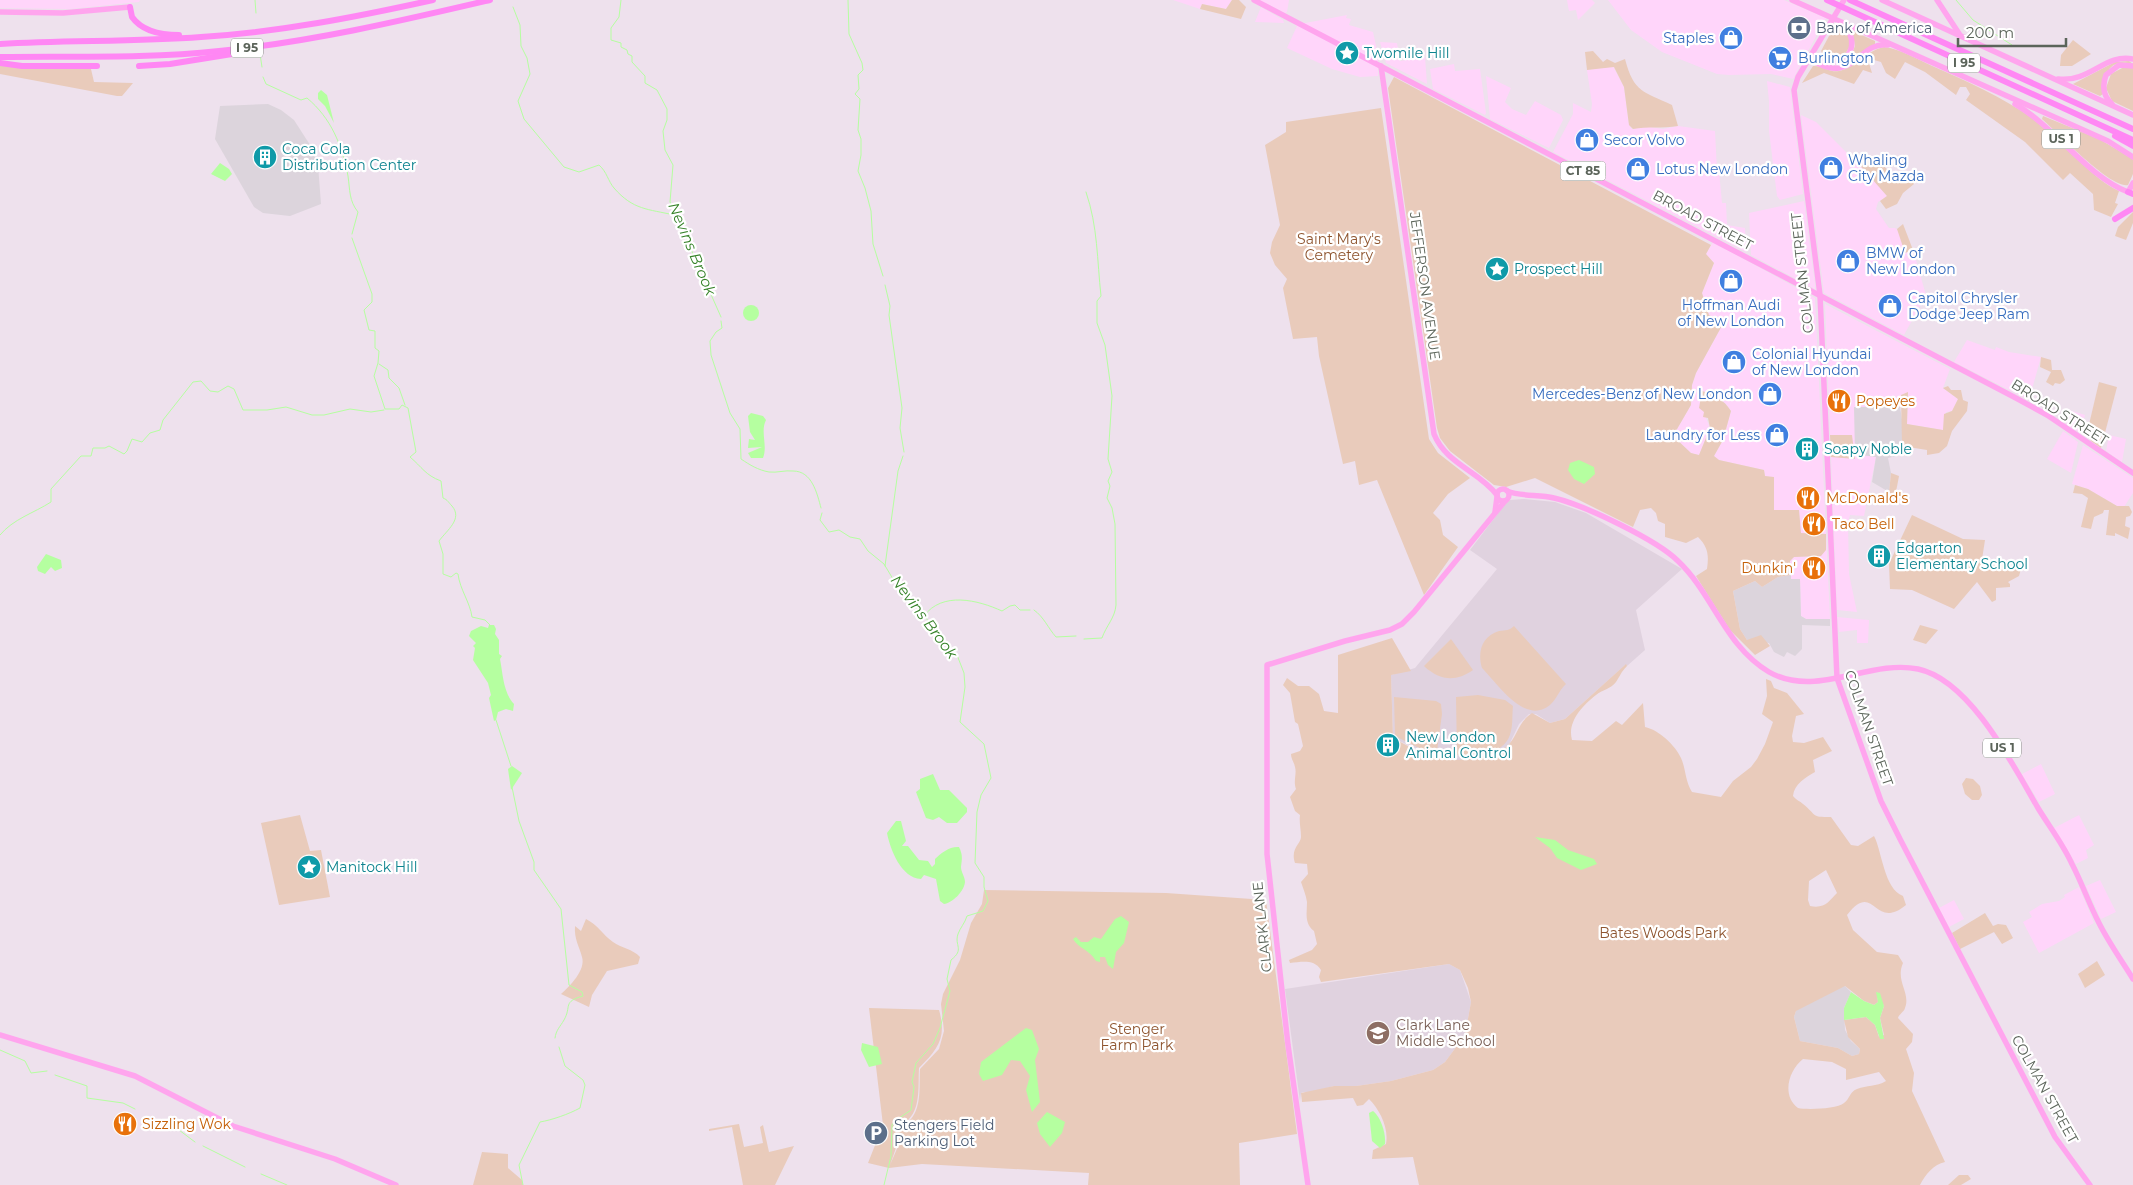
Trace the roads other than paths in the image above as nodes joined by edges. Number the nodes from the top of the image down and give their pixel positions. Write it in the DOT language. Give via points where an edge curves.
graph roads {
  1 [pos="433,0"];
  2 [pos="490,0"];
  3 [pos="1254,0"];
  4 [pos="1792,0"];
  5 [pos="1827,0"];
  6 [pos="1844,0"];
  7 [pos="1850,0"];
  8 [pos="1882,0"];
  9 [pos="1937,0"];
  10 [pos="130,7"];
  11 [pos="1816,10"];
  12 [pos="0,12"];
  13 [pos="230,35"];
  14 [pos="1961,37"];
  15 [pos="287,43"];
  16 [pos="0,44"];
  17 [pos="1902,49"];
  18 [pos="1810,57"];
  19 [pos="0,58"];
  20 [pos="2133,59"];
  21 [pos="0,63"];
  22 [pos="97,66"];
  23 [pos="139,66"];
  24 [pos="1381,66"];
  25 [pos="2133,66"];
  26 [pos="2049,78"];
  27 [pos="1990,89"];
  28 [pos="2120,110"];
  29 [pos="2133,115"];
  30 [pos="2102,126"];
  31 [pos="2133,130"];
  32 [pos="2133,140"];
  33 [pos="2133,146"];
  34 [pos="2133,157"];
  35 [pos="2133,183"];
  36 [pos="2131,193"];
  37 [pos="2133,208"];
  38 [pos="2115,219"];
  39 [pos="1820,295"];
  40 [pos="2133,473"];
  41 [pos="1488,486"];
  42 [pos="1505,490"];
  43 [pos="1525,494"];
  44 [pos="1497,496"];
  45 [pos="1506,500"];
  46 [pos="1495,512"];
  47 [pos="1836,678"];
  48 [pos="2133,979"];
  49 [pos="0,1035"];
  50 [pos="396,1185"];
  51 [pos="1308,1185"];
  52 [pos="2090,1185"];
  1 -- 13 [label="highway, I 95" via="337,21"];
  2 -- 15 [label="highway, I 95"];
  3 -- 24 [label="main road, BROAD STREET / CT 85"];
  4 -- 11 [label="main road"];
  5 -- 30 [label="highway, I 95"];
  6 -- 18 [label="main road, COLMAN STREET"];
  7 -- 31 [label="highway, I 95"];
  8 -- 14 [label="main road"];
  9 -- 14 [label="main road"];
  10 -- 12 [label="main road" via="63,13"];
  10 -- 13 [label="highway" via="134,20 156,32"];
  11 -- 17 [label="main road"];
  11 -- 18 [label="main road" via="1843,25 1852,44 1848,55 1837,62"];
  13 -- 16 [label="highway, I 95"];
  14 -- 26 [label="main road"];
  15 -- 19 [label="highway, I 95" via="174,54"];
  15 -- 23 [label="highway" via="170,64"];
  17 -- 18 [label="main road, US 1" via="1877,45 1839,68 1826,66"];
  17 -- 27 [label="main road, US 1"];
  18 -- 39 [label="main road, COLMAN STREET" via="1794,92"];
  20 -- 26 [label="main road" via="2112,60 2075,79"];
  21 -- 22 [label="highway"];
  24 -- 39 [label="main road, BROAD STREET / CT 85"];
  24 -- 41 [label="main road, JEFFERSON AVENUE" via="1434,434 1448,456"];
  25 -- 28 [label="main road" via="2117,66 2104,79 2106,96"];
  26 -- 28 [label="main road"];
  27 -- 34 [label="main road" via="2108,141"];
  27 -- 36 [label="main road, US 1" via="2034,115 2103,178"];
  28 -- 29 [label="main road"];
  30 -- 32 [label="highway, I 95"];
  30 -- 33 [label="highway"];
  35 -- 36 [label="main road"];
  37 -- 38 [label="highway"];
  39 -- 40 [label="main road, BROAD STREET" via="2036,409"];
  39 -- 47 [label="main road, COLMAN STREET"];
  41 -- 42 [label="main road, JEFFERSON AVENUE"];
  41 -- 44 [label="main road, JEFFERSON AVENUE"];
  42 -- 43 [label="main road, JEFFERSON AVENUE"];
  42 -- 44 [label="main road"];
  42 -- 45 [label="main road"];
  43 -- 45 [label="main road, JEFFERSON AVENUE"];
  43 -- 47 [label="main road, JEFFERSON AVENUE" via="1552,497 1581,506 1669,553 1693,578 1724,627 1748,654 1770,672 1792,680"];
  44 -- 45 [label="main road, JEFFERSON AVENUE"];
  44 -- 46 [label="main road"];
  45 -- 46 [label="main road"];
  46 -- 51 [label="main road, CLARK LANE" via="1402,624 1267,665 1267,854 1288,1045"];
  47 -- 48 [label="main road, JEFFERSON AVENUE / US 1" via="1906,667 1929,672 1959,692 1994,733 2071,862 2099,924"];
  47 -- 52 [label="main road, COLMAN STREET" via="1881,801 2050,1129"];
  49 -- 50 [label="main road" via="135,1076 233,1126 335,1159"];
}
